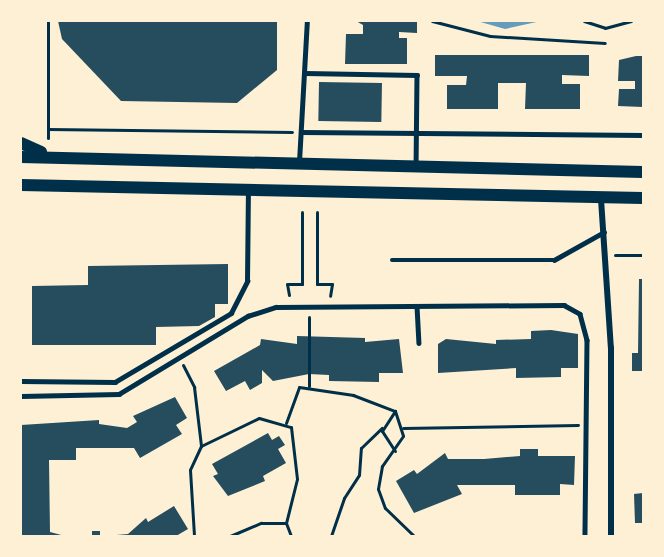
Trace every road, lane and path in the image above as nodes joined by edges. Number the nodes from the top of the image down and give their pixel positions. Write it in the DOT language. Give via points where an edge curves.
graph roads {
  1 [pos="48,21"];
  2 [pos="307,21"];
  3 [pos="432,21"];
  4 [pos="584,21"];
  5 [pos="631,21"];
  6 [pos="605,43"];
  7 [pos="305,73"];
  8 [pos="48,129"];
  9 [pos="301,132"];
  10 [pos="417,133"];
  11 [pos="643,135"];
  12 [pos="48,138"];
  13 [pos="21,143"];
  14 [pos="21,157"];
  15 [pos="104,159"];
  16 [pos="299,164"];
  17 [pos="416,167"];
  18 [pos="643,172"];
  19 [pos="21,185"];
  20 [pos="248,192"];
  21 [pos="643,198"];
  22 [pos="601,199"];
  23 [pos="302,212"];
  24 [pos="317,212"];
  25 [pos="604,232"];
  26 [pos="607,255"];
  27 [pos="643,255"];
  28 [pos="392,260"];
  29 [pos="417,306"];
  30 [pos="302,307"];
  31 [pos="309,307"];
  32 [pos="317,307"];
  33 [pos="419,343"];
  34 [pos="178,359"];
  35 [pos="21,381"];
  36 [pos="309,387"];
  37 [pos="21,396"];
  38 [pos="395,411"];
  39 [pos="286,423"];
  40 [pos="586,425"];
  41 [pos="382,428"];
  42 [pos="403,428"];
  43 [pos="201,446"];
  44 [pos="395,451"];
  45 [pos="286,523"];
  46 [pos="194,536"];
  47 [pos="230,536"];
  48 [pos="291,536"];
  49 [pos="331,536"];
  50 [pos="414,536"];
  51 [pos="585,536"];
  52 [pos="611,536"];
  1 -- 8 [label="path"];
  2 -- 7 [label="lane"];
  3 -- 6 [label="path" via="490,36"];
  4 -- 5 [label="path" via="605,28"];
  7 -- 9 [label="lane"];
  7 -- 10 [label="lane" via="417,75"];
  8 -- 9 [label="path"];
  8 -- 12 [label="path"];
  9 -- 10 [label="lane"];
  9 -- 16 [label="lane"];
  10 -- 11 [label="lane"];
  10 -- 17 [label="lane"];
  13 -- 15 [label="main road" via="34,151"];
  14 -- 15 [label="main road"];
  15 -- 16 [label="main road"];
  16 -- 17 [label="main road"];
  17 -- 18 [label="main road"];
  19 -- 20 [label="main road"];
  20 -- 22 [label="main road"];
  20 -- 35 [label="lane" via="248,270 242,297 231,313 115,382"];
  21 -- 22 [label="main road"];
  22 -- 25 [label="street"];
  23 -- 30 [label="path" via="302,284 287,284 286,295 302,296"];
  24 -- 32 [label="path" via="317,284 332,284 332,296 317,296"];
  25 -- 26 [label="street"];
  25 -- 28 [label="lane" via="554,260"];
  26 -- 27 [label="path"];
  26 -- 52 [label="street"];
  29 -- 32 [label="lane"];
  29 -- 33 [label="lane"];
  29 -- 40 [label="lane" via="576,310 587,340"];
  30 -- 31 [label="lane"];
  30 -- 34 [label="lane" via="258,311"];
  31 -- 32 [label="lane"];
  31 -- 36 [label="path"];
  34 -- 37 [label="lane" via="118,394"];
  34 -- 43 [label="path" via="193,382"];
  36 -- 38 [label="path"];
  36 -- 39 [label="path" via="299,387"];
  38 -- 41 [label="path"];
  38 -- 42 [label="path"];
  39 -- 43 [label="path" via="255,419"];
  39 -- 45 [label="path" via="296,436 297,479"];
  40 -- 42 [label="path"];
  40 -- 51 [label="lane"];
  41 -- 44 [label="path"];
  41 -- 49 [label="path" via="361,448 359,475 344,498"];
  42 -- 44 [label="path"];
  43 -- 46 [label="path" via="190,470"];
  44 -- 50 [label="path" via="380,472 379,494"];
  45 -- 47 [label="path" via="261,523"];
  45 -- 48 [label="path"];
}
